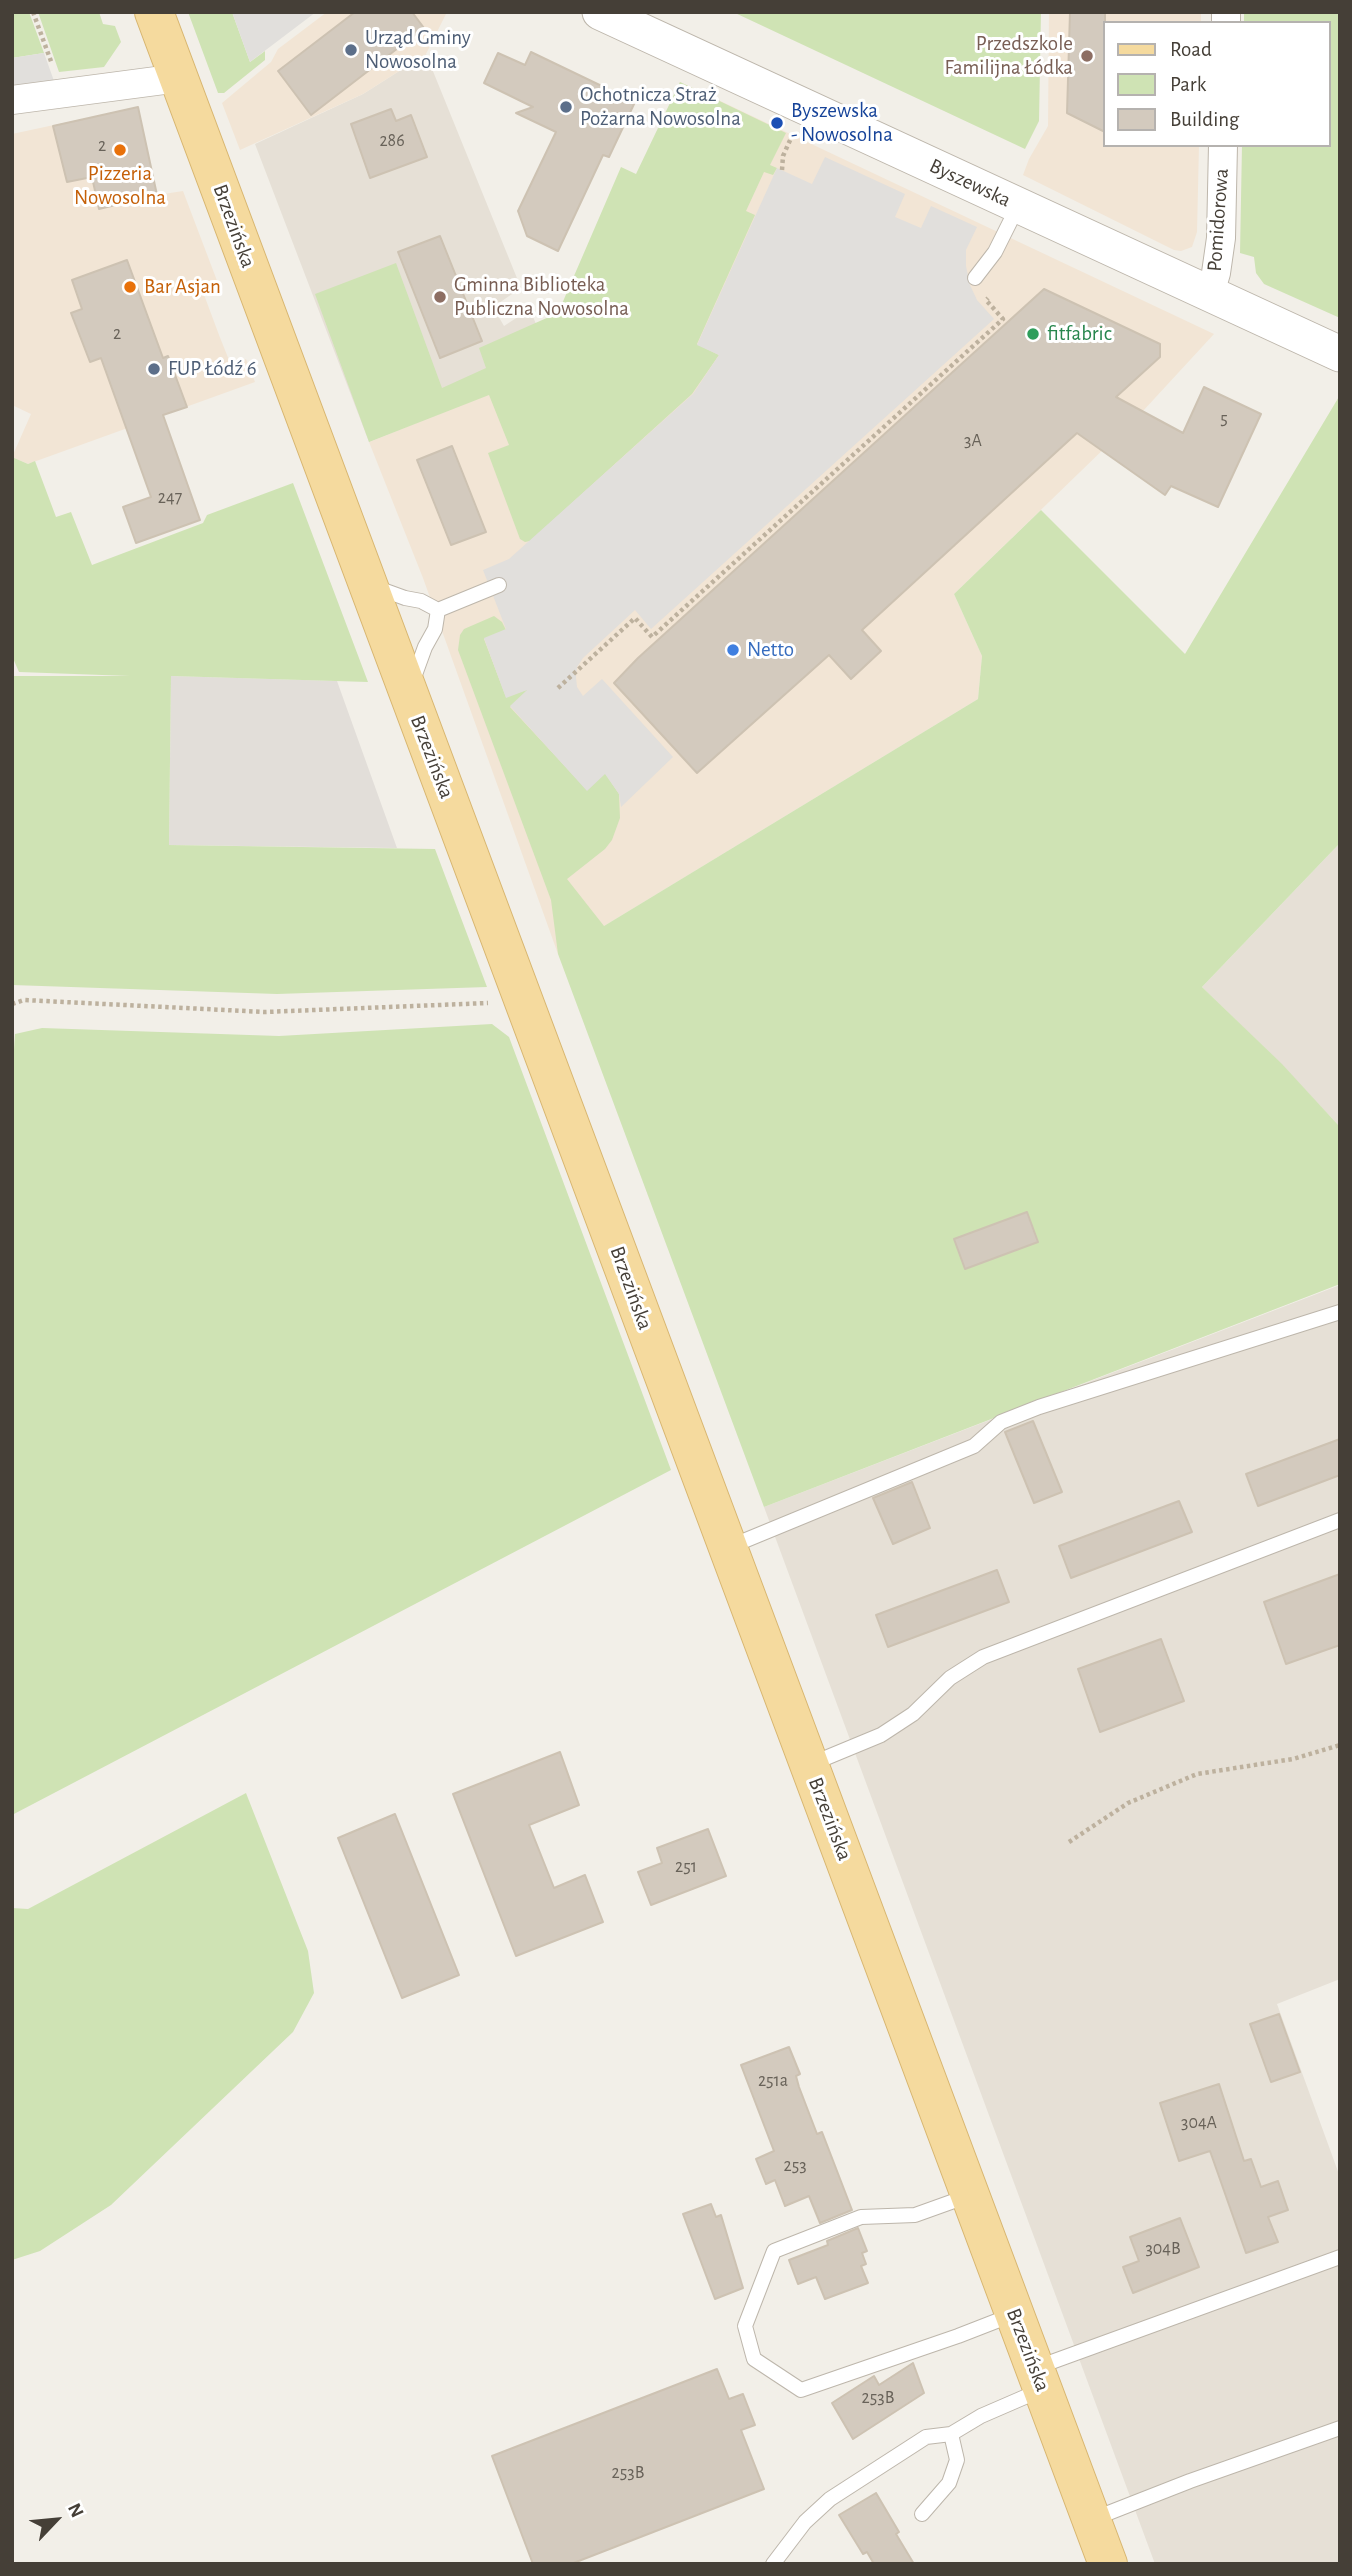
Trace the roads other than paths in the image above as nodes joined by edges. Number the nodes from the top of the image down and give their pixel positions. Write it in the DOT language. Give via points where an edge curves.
graph roads {
  1 [pos="154,12"];
  2 [pos="600,12"];
  3 [pos="178,78"];
  4 [pos="12,100"];
  5 [pos="1223,147"];
  6 [pos="1018,206"];
  7 [pos="975,278"];
  8 [pos="1210,294"];
  9 [pos="1340,354"];
  10 [pos="365,577"];
  11 [pos="499,585"];
  12 [pos="438,610"];
  13 [pos="409,695"];
  14 [pos="1340,1312"];
  15 [pos="1340,1520"];
  16 [pos="728,1548"];
  17 [pos="810,1764"];
  18 [pos="970,2196"];
  19 [pos="1340,2257"];
  20 [pos="1014,2314"];
  21 [pos="1038,2379"];
  22 [pos="1340,2428"];
  23 [pos="951,2434"];
  24 [pos="922,2514"];
  25 [pos="1092,2520"];
  26 [pos="773,2564"];
  27 [pos="1108,2564"];
  1 -- 3 [label="main road, Brzezińska"];
  2 -- 6 [label="street, Byszewska"];
  3 -- 4 [label="street"];
  3 -- 10 [label="main road, Brzezińska"];
  5 -- 8 [label="street, Pomidorowa" via="1221,238"];
  6 -- 7 [label="lane" via="991,259"];
  6 -- 8 [label="street, Byszewska"];
  8 -- 9 [label="street, Byszewska"];
  10 -- 12 [label="lane" via="383,590"];
  10 -- 13 [label="main road, Brzezińska"];
  11 -- 12 [label="lane"];
  12 -- 13 [label="lane"];
  13 -- 16 [label="main road, Brzezińska"];
  14 -- 16 [label="lane" via="1039,1407 1002,1422 974,1446"];
  15 -- 17 [label="lane" via="983,1657 881,1735"];
  16 -- 17 [label="main road, Brzezińska"];
  17 -- 18 [label="main road, Brzezińska"];
  18 -- 20 [label="main road, Brzezińska"];
  18 -- 20 [label="lane" via="915,2214 861,2217 774,2251 745,2326 754,2359 801,2390"];
  19 -- 21 [label="lane"];
  20 -- 21 [label="main road, Brzezińska"];
  21 -- 23 [label="lane"];
  21 -- 25 [label="main road, Brzezińska"];
  22 -- 25 [label="lane"];
  23 -- 24 [label="lane" via="957,2460 949,2483"];
  23 -- 26 [label="lane" via="926,2437 830,2499 805,2522"];
  25 -- 27 [label="main road, Brzezińska"];
}
